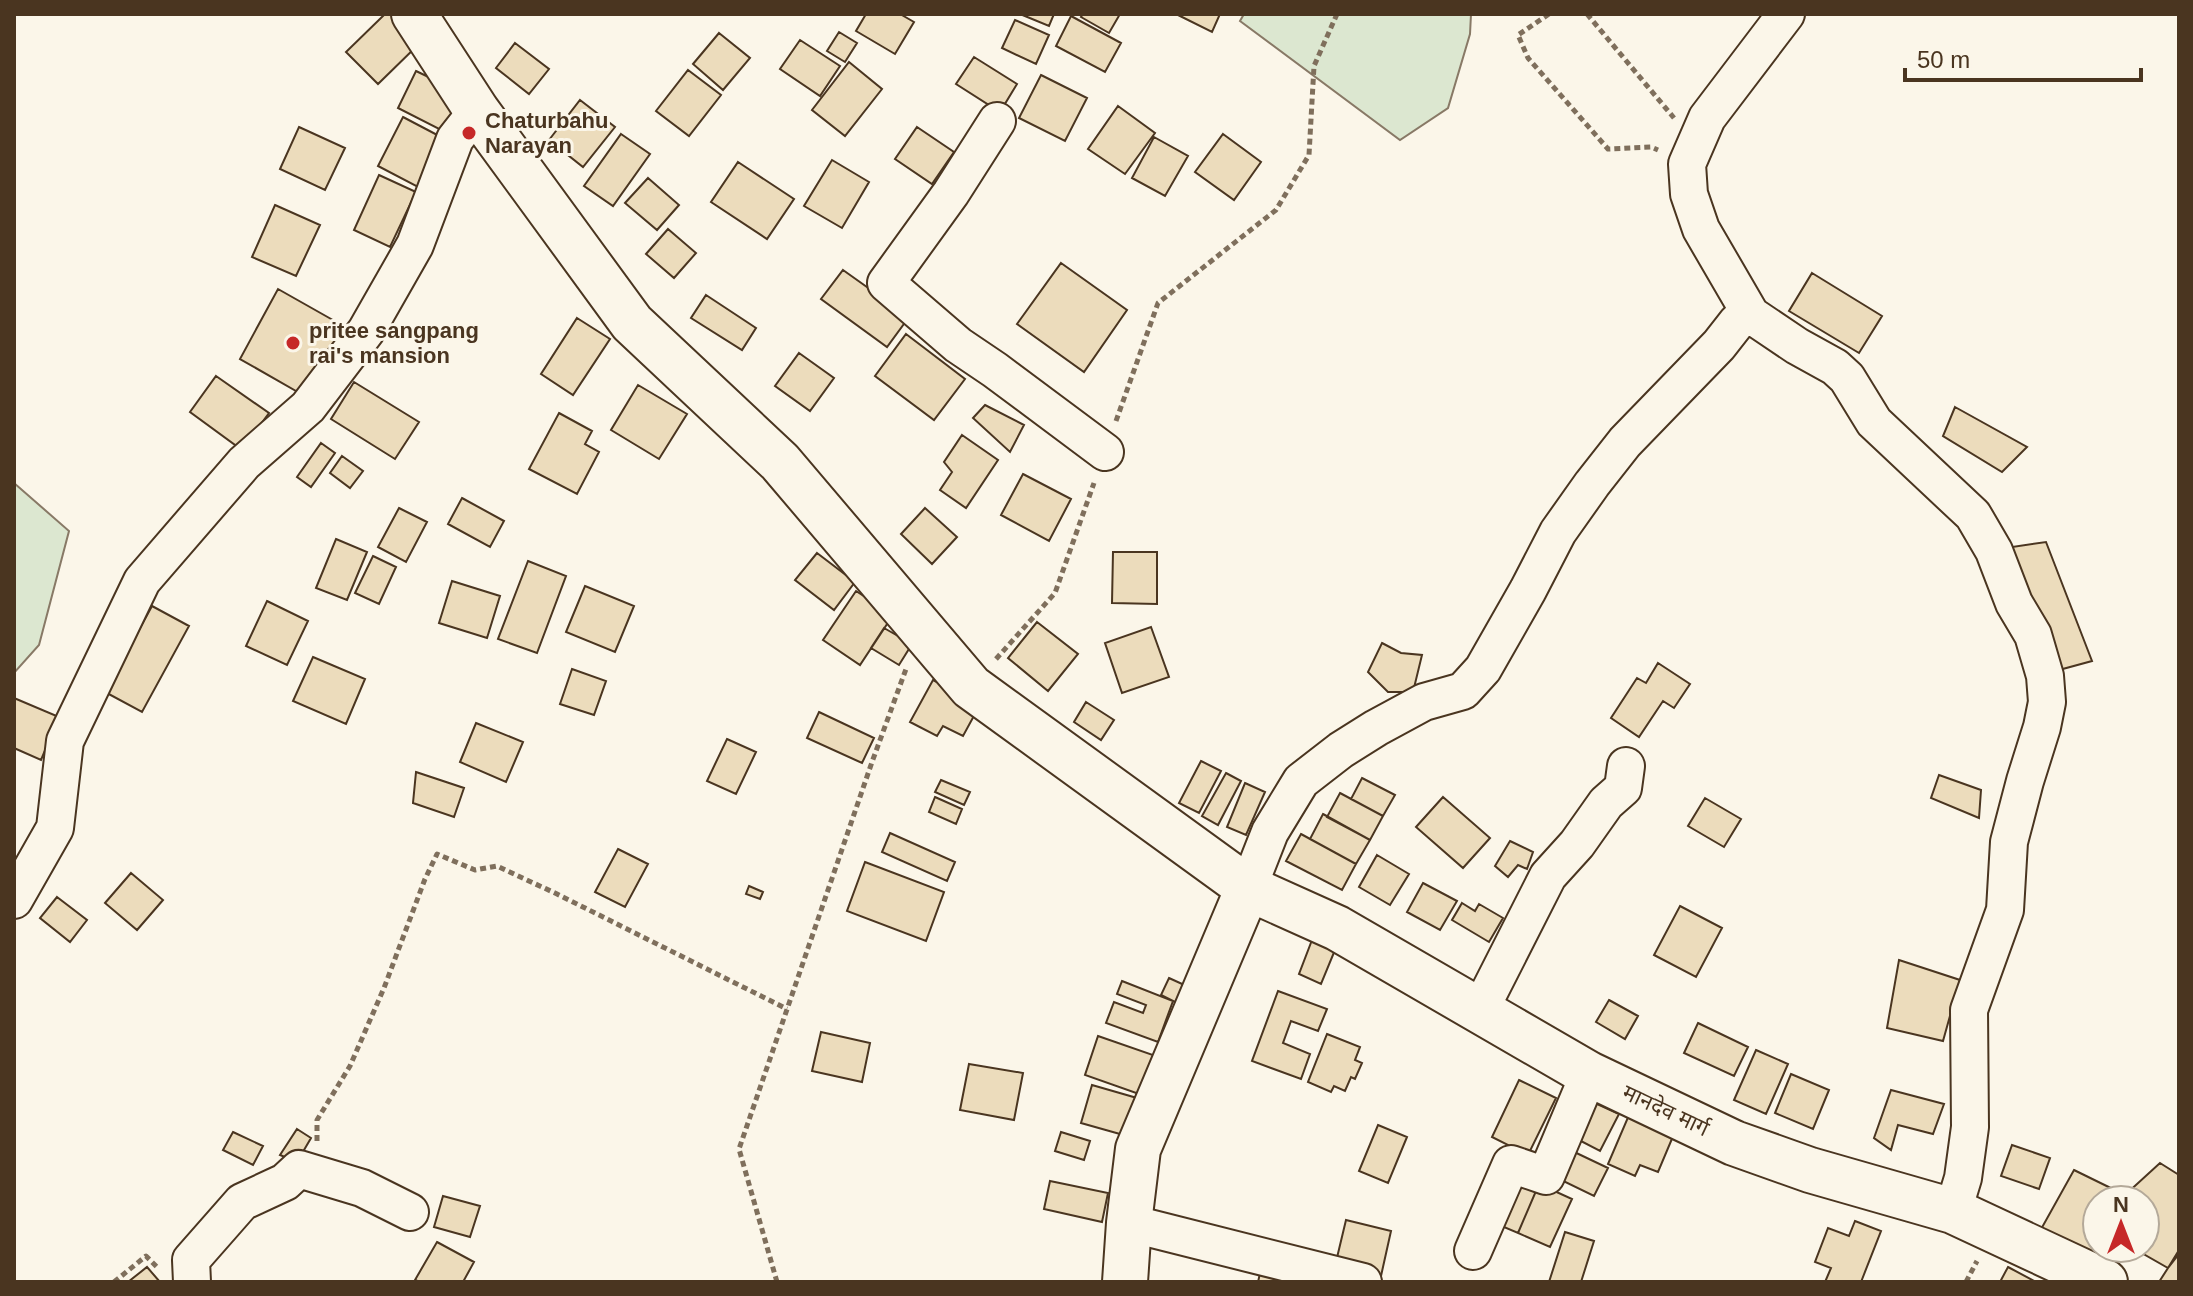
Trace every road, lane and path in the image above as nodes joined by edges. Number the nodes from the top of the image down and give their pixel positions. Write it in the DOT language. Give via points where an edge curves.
graph roads {
  1 [pos="414,14"];
  2 [pos="1337,14"];
  3 [pos="1549,14"];
  4 [pos="1587,14"];
  5 [pos="1786,14"];
  6 [pos="477,111"];
  7 [pos="997,121"];
  8 [pos="1692,154"];
  9 [pos="1751,315"];
  10 [pos="1105,452"];
  11 [pos="922,627"];
  12 [pos="971,687"];
  13 [pos="1626,766"];
  14 [pos="1248,888"];
  15 [pos="14,900"];
  16 [pos="787,1009"];
  17 [pos="1480,1010"];
  18 [pos="1589,1074"];
  19 [pos="299,1169"];
  20 [pos="1953,1211"];
  21 [pos="410,1212"];
  22 [pos="1129,1223"];
  23 [pos="1473,1251"];
  24 [pos="1317,1276"];
  25 [pos="177,1278"];
  26 [pos="114,1282"];
  27 [pos="777,1282"];
  28 [pos="1125,1282"];
  29 [pos="1363,1282"];
  30 [pos="2105,1282"];
  1 -- 6 [label="main road, मानदेव मार्ग"];
  2 -- 10 [label="path" via="1314,66 1309,155 1276,210 1158,303"];
  3 -- 8 [label="path" via="1518,35 1528,58 1608,149 1651,147"];
  4 -- 8 [label="path"];
  5 -- 8 [label="street" via="1707,118"];
  6 -- 11 [label="main road, मानदेव मार्ग" via="632,323 780,462"];
  6 -- 15 [label="street" via="455,139 415,245 366,331 308,407 244,463 142,581 65,741 55,828"];
  7 -- 10 [label="street" via="886,283 958,345"];
  8 -- 9 [label="street" via="1689,194 1701,229"];
  9 -- 14 [label="street" via="1737,322 1592,484 1558,532 1483,669 1463,691 1424,702 1376,728 1301,781 1270,832"];
  9 -- 20 [label="street" via="1835,367 1874,422 1973,515 2033,635 2045,676 2042,727 2009,842 2005,910 1969,1010 1970,1127"];
  10 -- 12 [label="path" via="1055,593"];
  11 -- 12 [label="main road, मानदेव मार्ग"];
  11 -- 16 [label="path"];
  12 -- 14 [label="main road, मानदेव मार्ग"];
  13 -- 17 [label="street" via="1623,788 1548,876"];
  14 -- 17 [label="main road, मानदेव मार्ग" via="1337,928"];
  14 -- 22 [label="main road" via="1138,1149"];
  16 -- 19 [label="path" via="497,866 475,870 437,854 350,1066 317,1120 318,1139"];
  16 -- 27 [label="path" via="739,1149"];
  17 -- 18 [label="main road, मानदेव मार्ग"];
  18 -- 20 [label="main road, मानदेव मार्ग" via="1734,1143"];
  18 -- 23 [label="street" via="1546,1176 1511,1164"];
  19 -- 21 [label="street" via="362,1188"];
  19 -- 25 [label="street" via="285,1182 242,1202"];
  20 -- 30 [label="main road, मानदेव मार्ग"];
  22 -- 24 [label="street"];
  22 -- 28 [label="main road"];
  24 -- 29 [label="street"];
  25 -- 26 [label="path" via="146,1256"];
}
